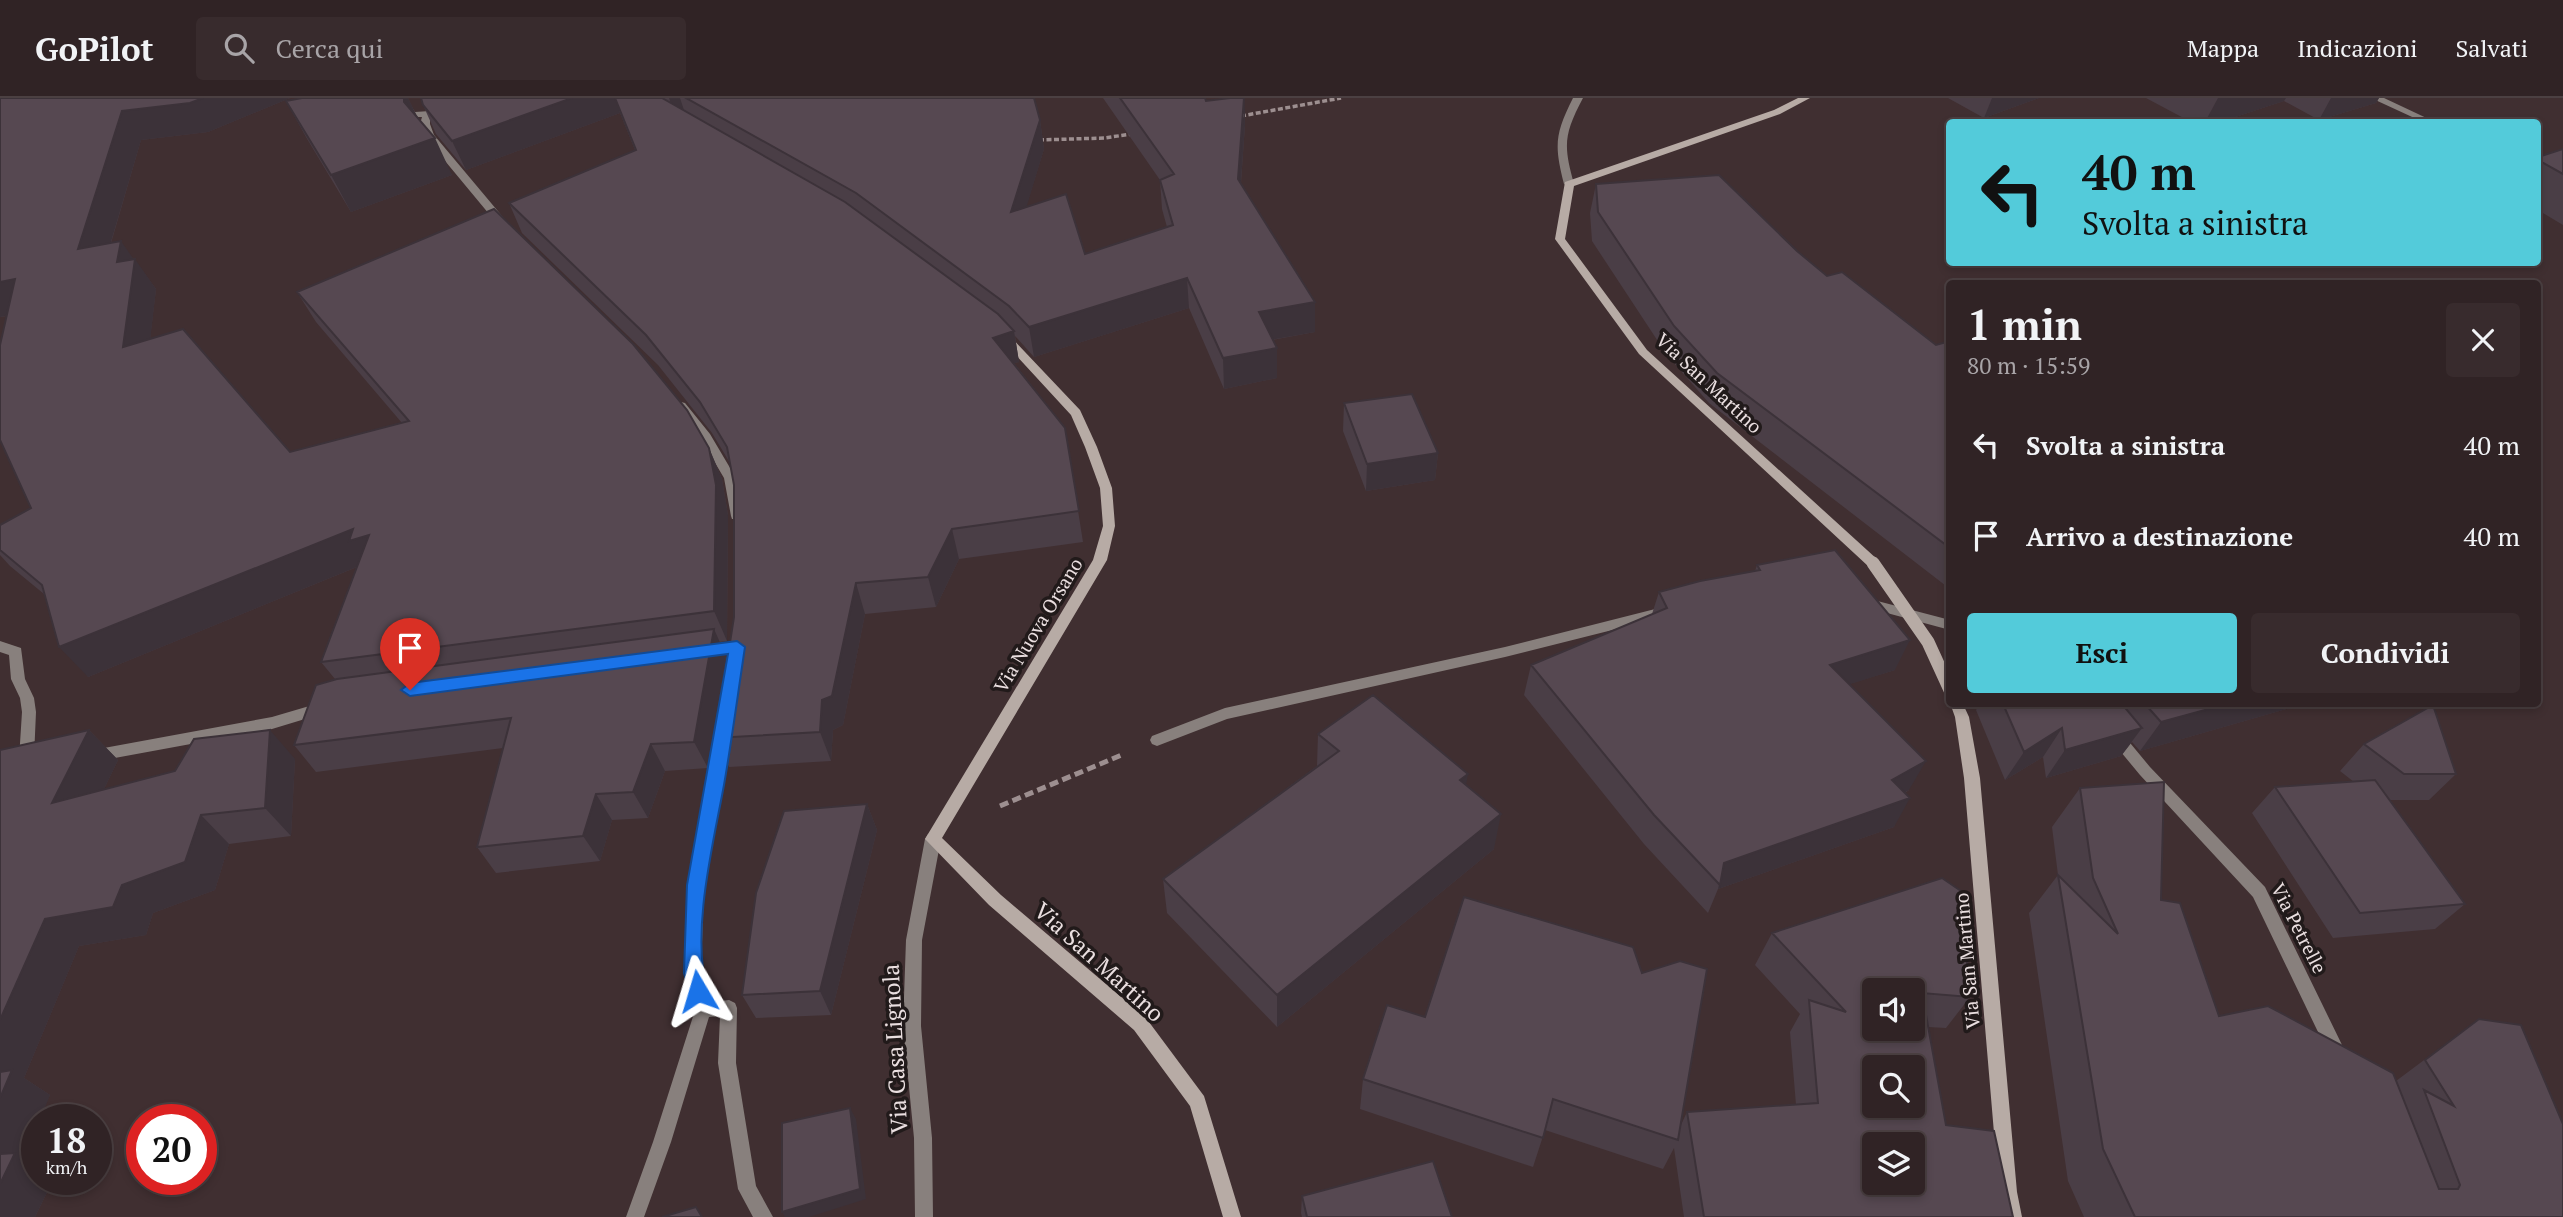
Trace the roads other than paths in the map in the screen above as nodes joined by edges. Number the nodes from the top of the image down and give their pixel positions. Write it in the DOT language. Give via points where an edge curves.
graph roads {
  1 [pos="401,98"];
  2 [pos="1578,98"];
  3 [pos="1805,98"];
  4 [pos="2376,98"];
  5 [pos="2423,119"];
  6 [pos="1569,184"];
  7 [pos="512,232"];
  8 [pos="998,331"];
  9 [pos="675,399"];
  10 [pos="737,527"];
  11 [pos="1853,599"];
  12 [pos="1678,607"];
  13 [pos="1946,624"];
  14 [pos="0,646"];
  15 [pos="1946,681"];
  16 [pos="333,705"];
  17 [pos="728,709"];
  18 [pos="1959,710"];
  19 [pos="2106,724"];
  20 [pos="1157,740"];
  21 [pos="75,759"];
  22 [pos="49,764"];
  23 [pos="933,839"];
  24 [pos="703,1009"];
  25 [pos="2347,1073"];
  26 [pos="635,1217"];
  27 [pos="764,1217"];
  28 [pos="924,1217"];
  29 [pos="1232,1217"];
  30 [pos="2013,1217"];
  1 -- 7 [label="street" via="412,115 432,111 425,124 429,136"];
  2 -- 6 [label="street" via="1563,127 1559,147"];
  3 -- 6 [label="street" via="1777,113"];
  4 -- 5 [label="street"];
  6 -- 15 [label="street, Via San Martino, bridge" via="1560,239 1643,352 1873,563 1928,642"];
  8 -- 23 [label="street, Via Nuova Orsano" via="1076,413 1106,488 1109,526 1100,560"];
  9 -- 10 [label="street" via="706,437 730,478"];
  11 -- 13 [label="street"];
  12 -- 20 [label="street" via="1505,652 1225,713"];
  14 -- 22 [label="street" via="16,652 18,679 27,698 26,759 36,766"];
  16 -- 21 [label="street" via="272,723"];
  17 -- 24 [label="street" via="696,885 693,973"];
  18 -- 30 [label="street, Via San Martino" via="1972,778"];
  19 -- 25 [label="street, Via Petrelle" via="2259,892"];
  23 -- 28 [label="street, Via Casa Lignola" via="914,940 912,1026 923,1138"];
  23 -- 29 [label="street, Via San Martino" via="995,900 1140,1024 1198,1102"];
  24 -- 26 [label="street"];
  24 -- 27 [label="street" via="729,1008 727,1063 747,1189"];
}
